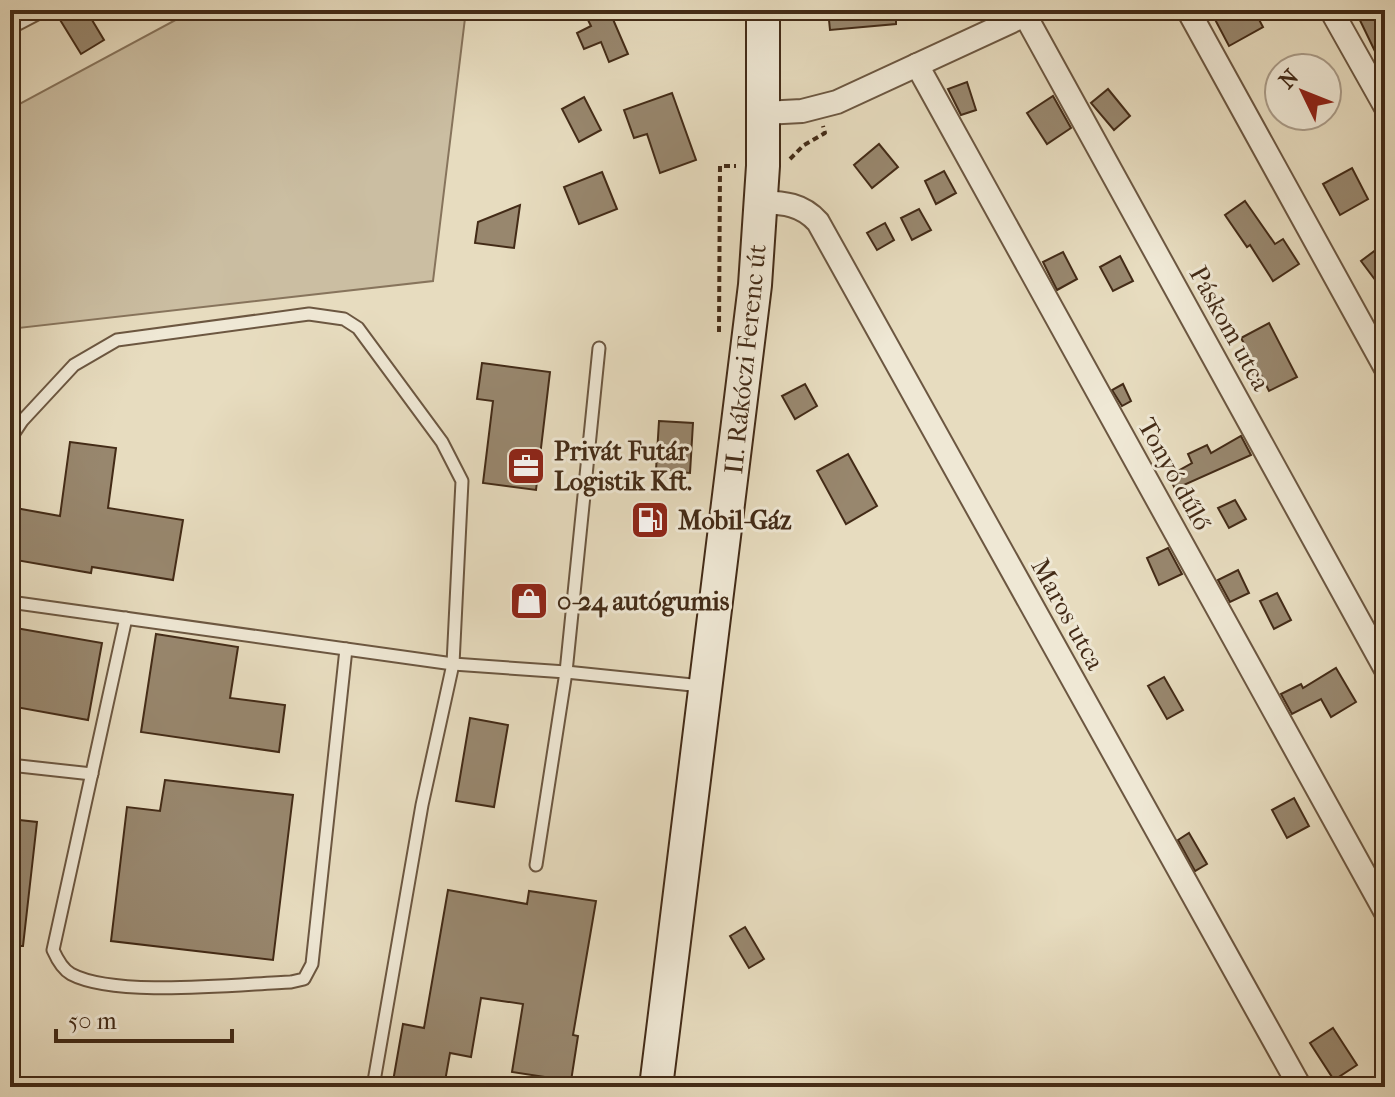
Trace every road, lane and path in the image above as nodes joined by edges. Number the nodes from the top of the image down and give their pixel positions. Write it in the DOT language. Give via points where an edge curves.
graph roads {
  1 [pos="33,10"];
  2 [pos="763,10"];
  3 [pos="1188,10"];
  4 [pos="1331,10"];
  5 [pos="1031,12"];
  6 [pos="10,22"];
  7 [pos="917,65"];
  8 [pos="1385,106"];
  9 [pos="764,113"];
  10 [pos="761,202"];
  11 [pos="599,348"];
  12 [pos="1385,367"];
  13 [pos="10,439"];
  14 [pos="10,602"];
  15 [pos="126,618"];
  16 [pos="346,649"];
  17 [pos="453,664"];
  18 [pos="1385,668"];
  19 [pos="566,672"];
  20 [pos="707,687"];
  21 [pos="10,765"];
  22 [pos="92,774"];
  23 [pos="536,865"];
  24 [pos="1385,911"];
  25 [pos="373,1087"];
  26 [pos="656,1087"];
  27 [pos="1300,1087"];
  1 -- 6 [label="street"];
  2 -- 9 [label="main road, II. Rákóczi Ferenc út"];
  3 -- 12 [label="street"];
  4 -- 8 [label="street"];
  5 -- 7 [label="street"];
  5 -- 18 [label="street, Páskom utca"];
  7 -- 9 [label="street" via="818,109"];
  7 -- 24 [label="street, Tonyó dűlő"];
  9 -- 10 [label="main road, II. Rákóczi Ferenc út"];
  10 -- 20 [label="main road, II. Rákóczi Ferenc út" via="747,368"];
  10 -- 27 [label="street, Maros utca" via="788,203 818,222"];
  11 -- 19 [label="lane"];
  13 -- 17 [label="lane" via="74,365 117,340 309,314 344,319 358,328 442,442 462,481"];
  14 -- 15 [label="lane"];
  15 -- 16 [label="lane"];
  15 -- 22 [label="lane"];
  16 -- 17 [label="lane"];
  16 -- 22 [label="lane" via="312,964 304,979 126,988 67,972 53,950"];
  17 -- 19 [label="lane"];
  17 -- 25 [label="lane" via="422,805"];
  19 -- 20 [label="lane"];
  19 -- 23 [label="lane"];
  20 -- 26 [label="main road, II. Rákóczi Ferenc út"];
  21 -- 22 [label="lane"];
}
